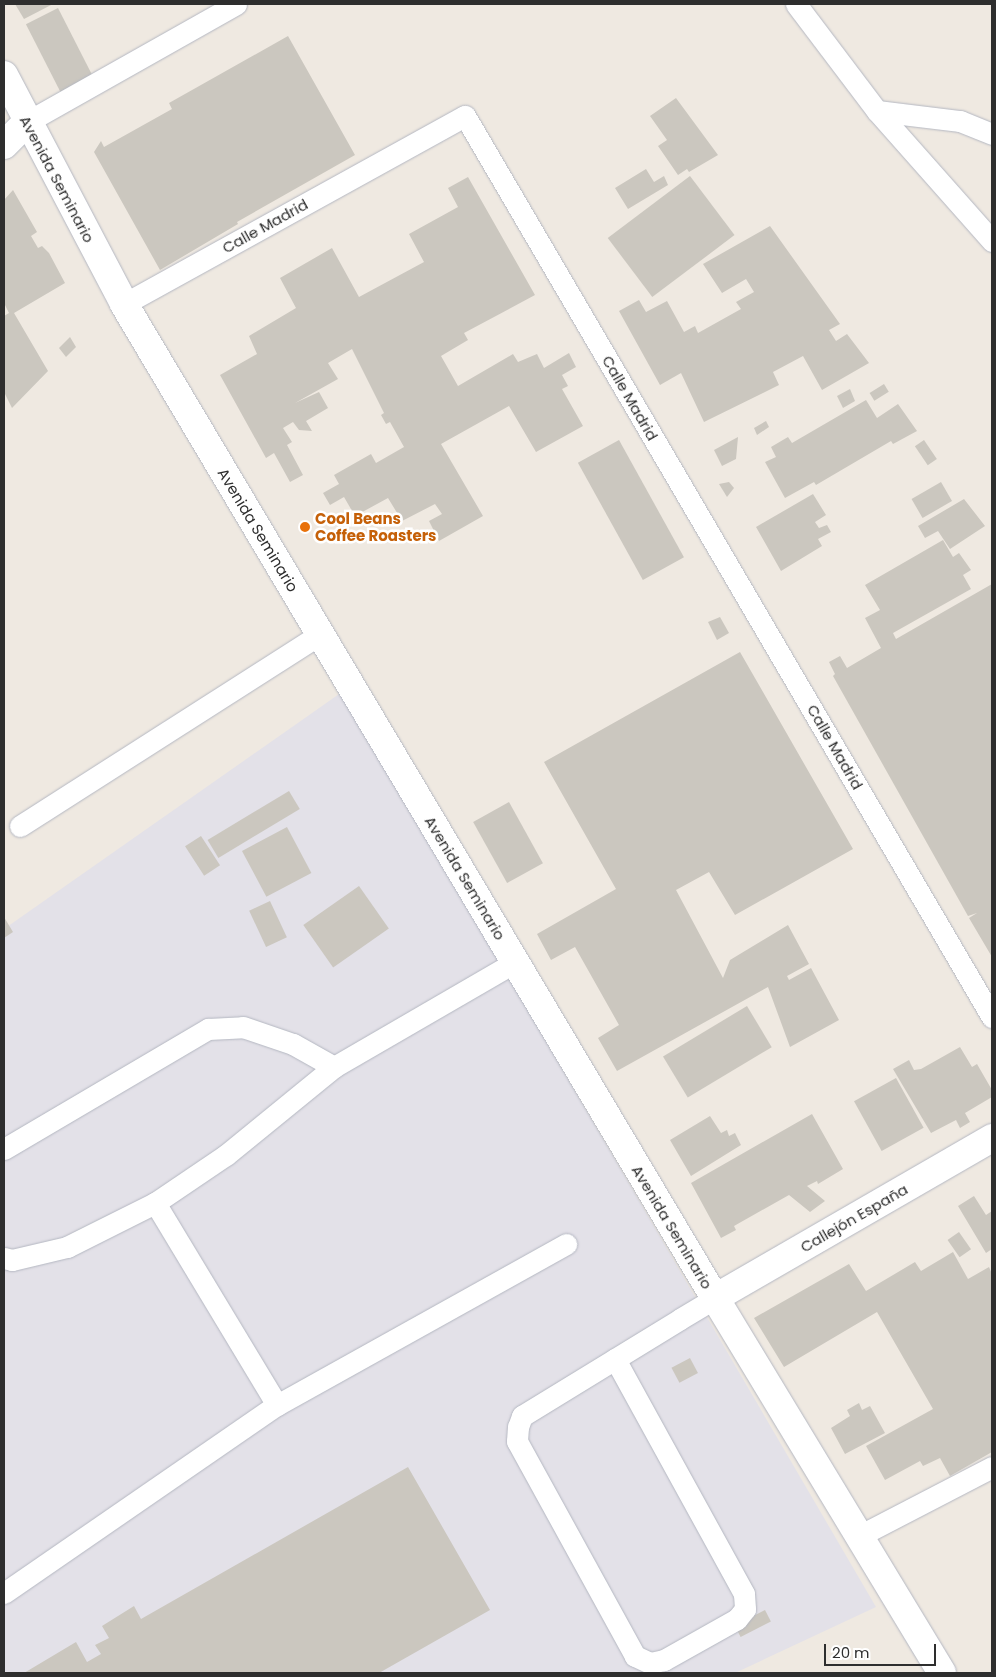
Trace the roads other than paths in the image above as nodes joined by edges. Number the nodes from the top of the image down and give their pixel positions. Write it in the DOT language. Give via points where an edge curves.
graph roads {
  1 [pos="236,4"];
  2 [pos="796,4"];
  3 [pos="4,75"];
  4 [pos="876,111"];
  5 [pos="27,122"];
  6 [pos="992,134"];
  7 [pos="4,145"];
  8 [pos="992,241"];
  9 [pos="124,304"];
  10 [pos="320,634"];
  11 [pos="20,826"];
  12 [pos="515,962"];
  13 [pos="992,1016"];
  14 [pos="334,1067"];
  15 [pos="992,1138"];
  16 [pos="4,1149"];
  17 [pos="155,1203"];
  18 [pos="566,1244"];
  19 [pos="4,1258"];
  20 [pos="715,1298"];
  21 [pos="615,1359"];
  22 [pos="277,1405"];
  23 [pos="992,1467"];
  24 [pos="859,1536"];
  25 [pos="4,1593"];
  26 [pos="942,1673"];
  1 -- 5 [label="lane"];
  2 -- 4 [label="lane"];
  3 -- 5 [label="street, Avenida Seminario"];
  4 -- 6 [label="lane" via="960,121"];
  4 -- 8 [label="lane"];
  5 -- 7 [label="street"];
  5 -- 9 [label="street, Avenida Seminario"];
  9 -- 10 [label="street, Avenida Seminario"];
  9 -- 13 [label="lane, Calle Madrid" via="465,116"];
  10 -- 11 [label="lane"];
  10 -- 12 [label="street, Avenida Seminario"];
  12 -- 14 [label="lane"];
  12 -- 20 [label="street, Avenida Seminario"];
  14 -- 16 [label="lane" via="293,1044 244,1027 208,1029"];
  14 -- 17 [label="lane" via="226,1155"];
  15 -- 20 [label="street, Callejón España"];
  17 -- 19 [label="lane" via="67,1247 12,1260"];
  17 -- 22 [label="lane"];
  18 -- 22 [label="lane"];
  20 -- 21 [label="lane"];
  20 -- 24 [label="street, Avenida Seminario"];
  21 -- 21 [label="lane" via="522,1416 517,1441 635,1656 650,1663 664,1660 737,1619 745,1609 744,1594"];
  22 -- 25 [label="lane"];
  23 -- 24 [label="lane"];
  24 -- 26 [label="street, Avenida Seminario"];
}
